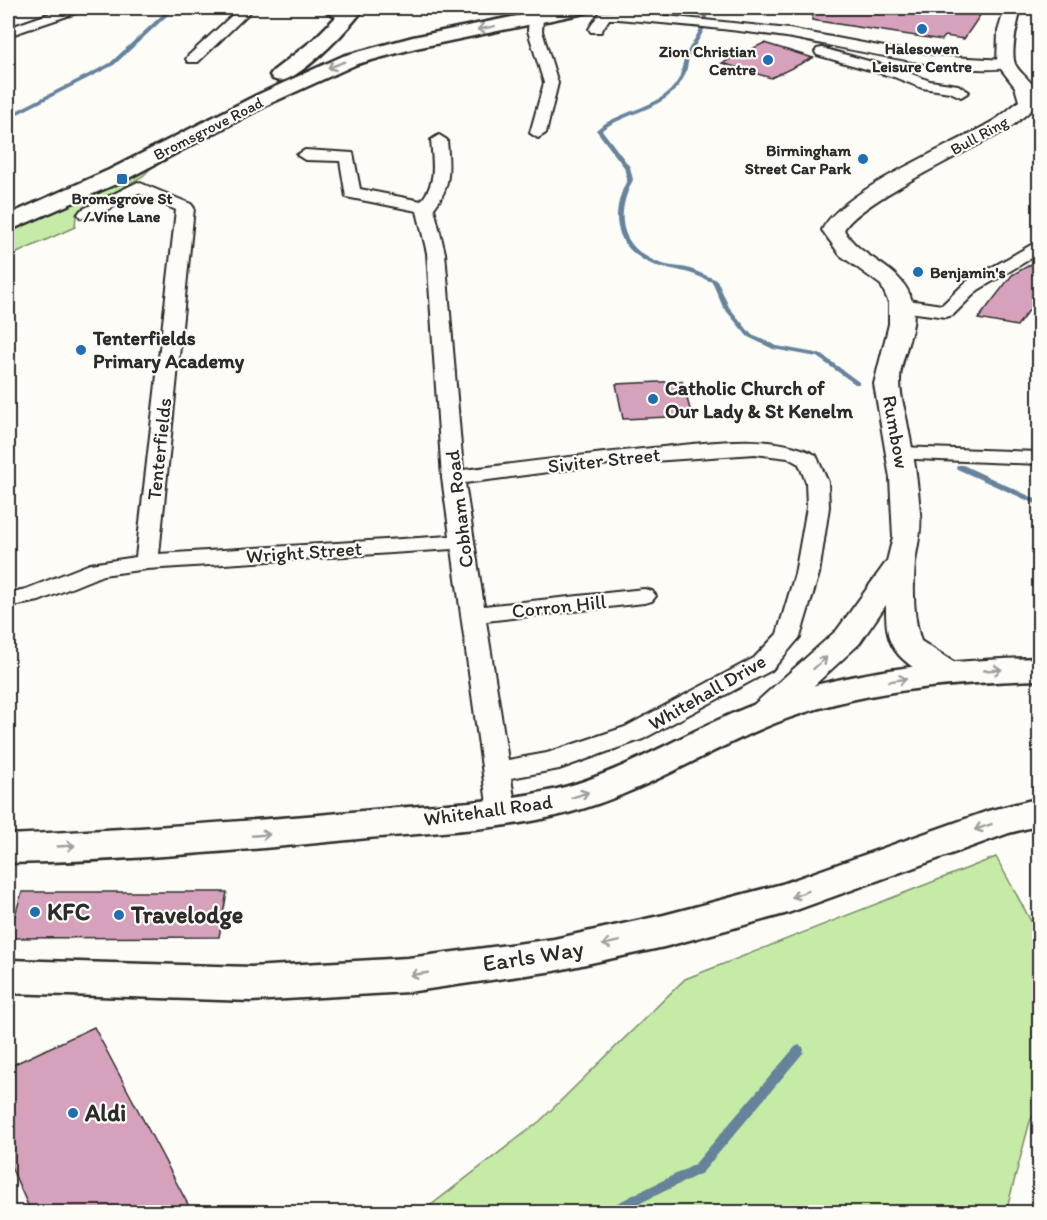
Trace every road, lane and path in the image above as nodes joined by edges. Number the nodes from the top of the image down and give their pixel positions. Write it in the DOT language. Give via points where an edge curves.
graph roads {
  1 [pos="77,8"];
  2 [pos="247,8"];
  3 [pos="326,8"];
  4 [pos="580,8"];
  5 [pos="1013,8"];
  6 [pos="542,14"];
  7 [pos="346,19"];
  8 [pos="596,29"];
  9 [pos="8,32"];
  10 [pos="786,33"];
  11 [pos="413,43"];
  12 [pos="912,57"];
  13 [pos="193,59"];
  14 [pos="1006,64"];
  15 [pos="898,74"];
  16 [pos="961,92"];
  17 [pos="264,99"];
  18 [pos="1034,104"];
  19 [pos="538,134"];
  20 [pos="439,140"];
  21 [pos="305,155"];
  22 [pos="138,187"];
  23 [pos="425,207"];
  24 [pos="8,211"];
  25 [pos="87,213"];
  26 [pos="8,224"];
  27 [pos="1040,245"];
  28 [pos="901,305"];
  29 [pos="755,448"];
  30 [pos="900,453"];
  31 [pos="1040,458"];
  32 [pos="453,478"];
  33 [pos="462,542"];
  34 [pos="901,561"];
  35 [pos="147,562"];
  36 [pos="644,596"];
  37 [pos="8,600"];
  38 [pos="473,615"];
  39 [pos="1040,669"];
  40 [pos="946,672"];
  41 [pos="761,716"];
  42 [pos="495,771"];
  43 [pos="502,811"];
  44 [pos="1040,811"];
  45 [pos="8,849"];
  46 [pos="8,977"];
  1 -- 9 [label="street"];
  2 -- 13 [label="street"];
  3 -- 7 [label="street"];
  4 -- 6 [label="main road"];
  5 -- 14 [label="street" via="1007,31"];
  6 -- 11 [label="main road, one-way"];
  6 -- 19 [label="street" via="535,31 551,83"];
  7 -- 11 [label="main road" via="338,36 353,44"];
  7 -- 24 [label="main road, Bromsgrove Road" via="296,65 244,99"];
  8 -- 10 [label="street" via="605,15 618,15"];
  10 -- 12 [label="street"];
  10 -- 15 [label="street" via="783,40"];
  11 -- 17 [label="main road, Bromsgrove Road, one-way" via="350,60"];
  12 -- 14 [label="street" via="972,66"];
  12 -- 15 [label="street"];
  14 -- 18 [label="street, Bull Ring"];
  15 -- 16 [label="street"];
  17 -- 22 [label="main road"];
  17 -- 26 [label="main road, Bromsgrove Road" via="117,175"];
  18 -- 28 [label="street, Bull Ring" via="838,220 833,231 837,241 886,276 897,290"];
  20 -- 23 [label="street" via="442,183"];
  21 -- 23 [label="street" via="347,156 352,194"];
  22 -- 25 [label="street"];
  22 -- 35 [label="street, Tenterfields" via="184,208"];
  23 -- 32 [label="street, Cobham Road" via="436,253"];
  27 -- 28 [label="street" via="972,286 946,310"];
  28 -- 30 [label="street, Rumbow" via="897,347 887,368"];
  29 -- 32 [label="street, Siviter Street" via="609,458"];
  29 -- 42 [label="street, Whitehall Drive" via="793,452 807,460 817,482 818,507 807,574 788,637 763,664 634,733 550,762"];
  30 -- 31 [label="street"];
  30 -- 34 [label="street, Rumbow" via="907,537"];
  32 -- 33 [label="street, Cobham Road"];
  33 -- 35 [label="street, Wright Street"];
  33 -- 38 [label="street, Cobham Road"];
  34 -- 40 [label="street, Rumbow" via="906,643"];
  41 -- 34 [label="street, Rumbow, one-way" via="848,637"];
  35 -- 37 [label="street, Wright Street" via="98,569 31,596"];
  36 -- 38 [label="street, Corron Hill"];
  38 -- 42 [label="street, Cobham Road"];
  40 -- 39 [label="main road, Whitehall Road, one-way"];
  41 -- 40 [label="main road, Whitehall Road, one-way" via="863,685"];
  43 -- 41 [label="main road, Whitehall Road, one-way" via="572,798 636,774"];
  42 -- 43 [label="street, Cobham Road"];
  45 -- 43 [label="main road, Whitehall Road, one-way" via="244,836"];
  44 -- 46 [label="main road, Earls Way, one-way" via="1001,821 788,898 554,955 408,975 251,984"];
}
